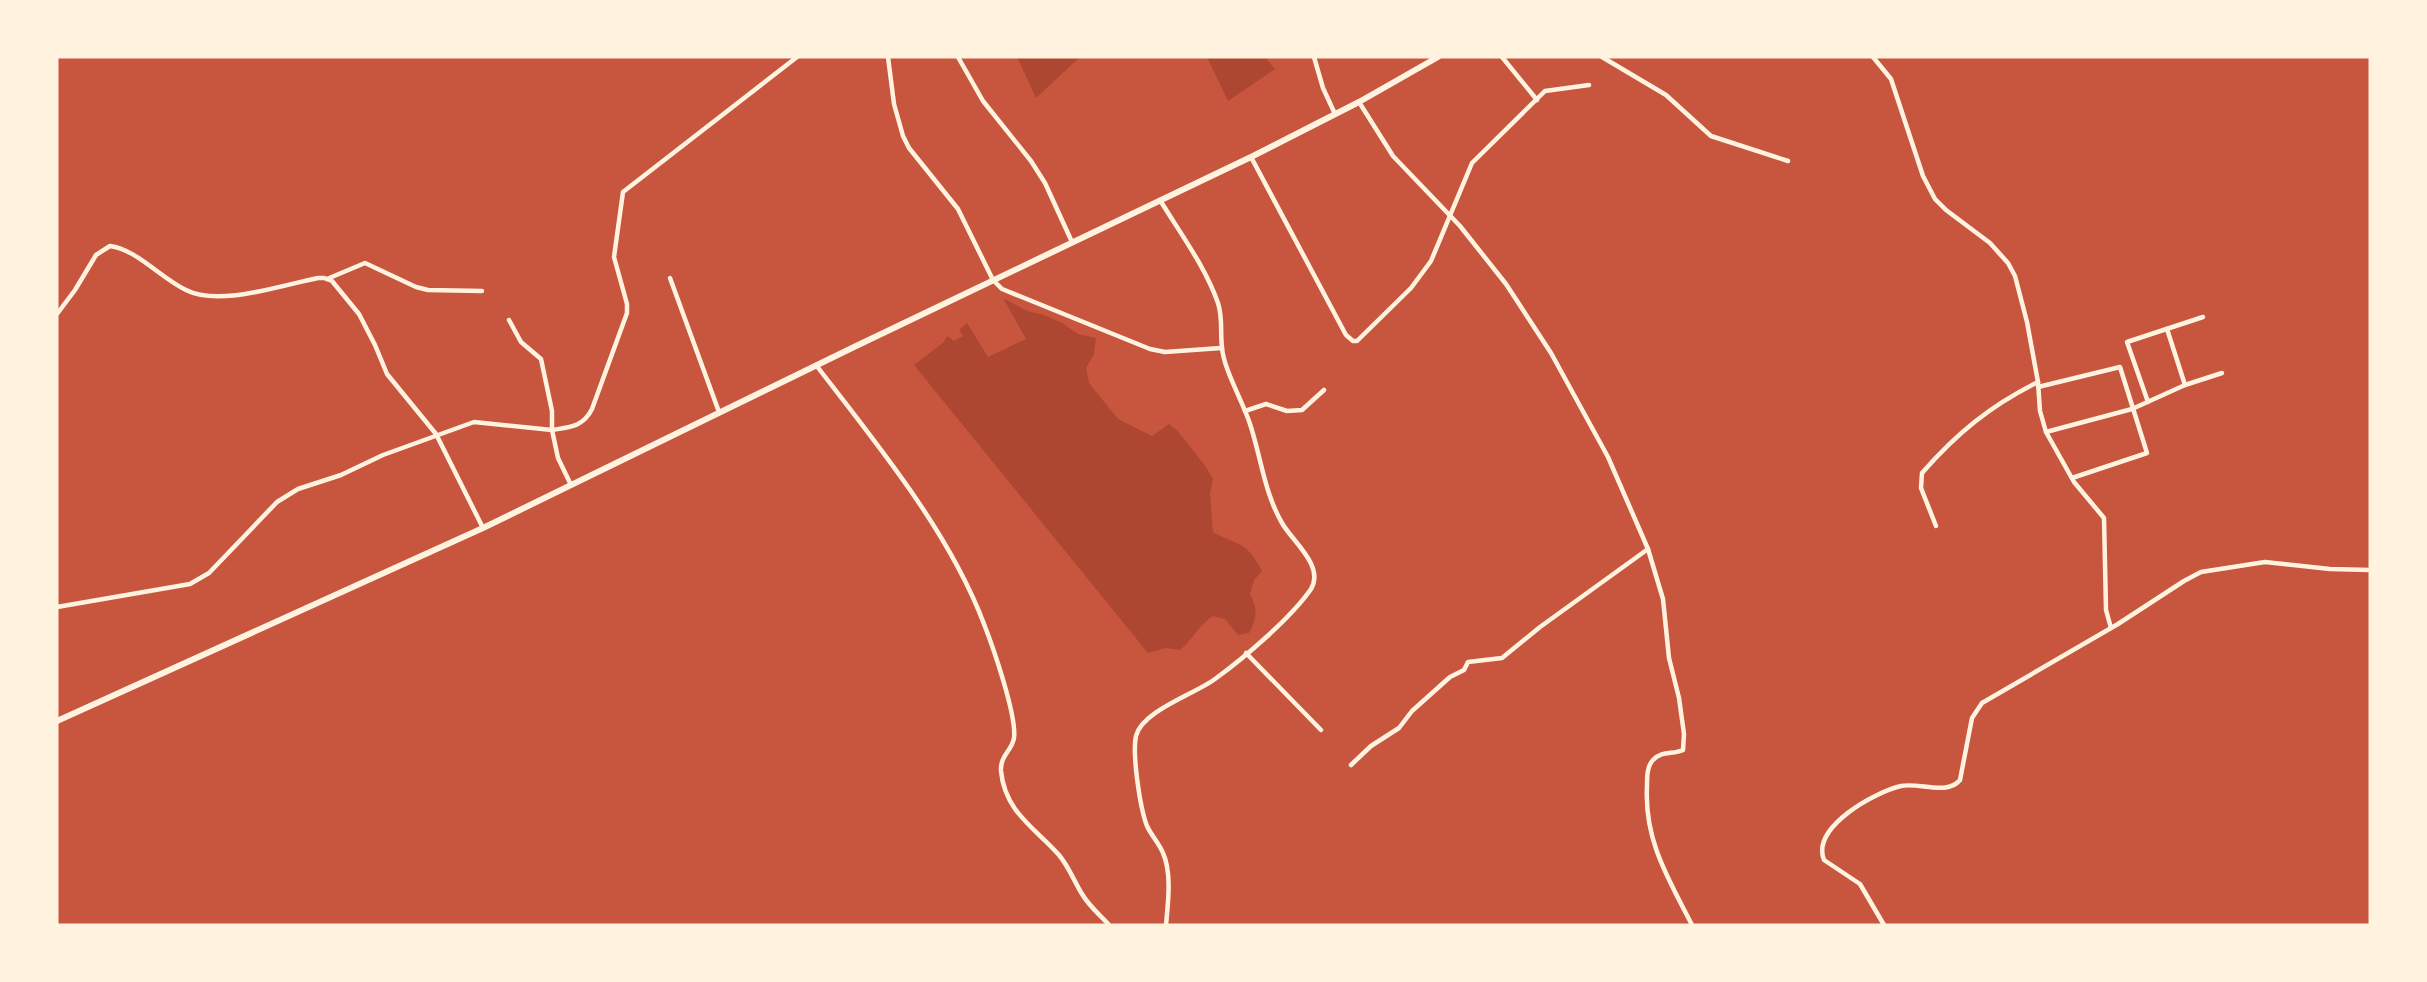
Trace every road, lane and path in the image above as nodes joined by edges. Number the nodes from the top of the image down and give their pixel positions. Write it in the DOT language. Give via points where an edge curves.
graph roads {
  1 [pos="797,57"];
  2 [pos="888,57"];
  3 [pos="958,57"];
  4 [pos="1314,57"];
  5 [pos="1438,57"];
  6 [pos="1502,57"];
  7 [pos="1602,57"];
  8 [pos="1873,57"];
  9 [pos="1589,85"];
  10 [pos="1537,100"];
  11 [pos="1359,102"];
  12 [pos="1335,114"];
  13 [pos="1251,157"];
  14 [pos="1788,161"];
  15 [pos="1160,200"];
  16 [pos="1450,216"];
  17 [pos="1072,242"];
  18 [pos="670,278"];
  19 [pos="327,279"];
  20 [pos="993,280"];
  21 [pos="482,291"];
  22 [pos="57,314"];
  23 [pos="2203,317"];
  24 [pos="509,320"];
  25 [pos="2167,329"];
  26 [pos="1221,348"];
  27 [pos="816,365"];
  28 [pos="2223,373"];
  29 [pos="2038,384"];
  30 [pos="2185,385"];
  31 [pos="1324,390"];
  32 [pos="2148,402"];
  33 [pos="2132,409"];
  34 [pos="1245,411"];
  35 [pos="719,412"];
  36 [pos="552,429"];
  37 [pos="2046,432"];
  38 [pos="436,434"];
  39 [pos="2072,478"];
  40 [pos="571,485"];
  41 [pos="1936,526"];
  42 [pos="483,528"];
  43 [pos="1648,549"];
  44 [pos="2370,570"];
  45 [pos="57,607"];
  46 [pos="2111,628"];
  47 [pos="1246,653"];
  48 [pos="57,720"];
  49 [pos="1320,730"];
  50 [pos="1351,765"];
  51 [pos="1109,925"];
  52 [pos="1166,925"];
  53 [pos="1692,925"];
  54 [pos="1884,925"];
  1 -- 36 [label="street" via="623,192 614,253 627,304 625,319 588,416 578,425"];
  2 -- 20 [label="street" via="892,96 903,136 958,209"];
  3 -- 17 [label="street" via="983,101 1045,183"];
  4 -- 12 [label="street"];
  5 -- 11 [label="main road"];
  6 -- 10 [label="street"];
  7 -- 14 [label="street" via="1666,95 1711,136"];
  8 -- 29 [label="street" via="1891,79 1923,176 1935,199 1990,243 2015,276"];
  9 -- 10 [label="street" via="1545,91"];
  10 -- 16 [label="street" via="1468,168"];
  11 -- 12 [label="main road"];
  11 -- 16 [label="street" via="1393,156"];
  12 -- 13 [label="main road"];
  13 -- 15 [label="main road"];
  13 -- 16 [label="street" via="1346,335 1353,341 1362,339 1419,278 1431,261"];
  15 -- 17 [label="main road"];
  15 -- 26 [label="street" via="1212,287 1222,316"];
  16 -- 43 [label="street" via="1506,284 1551,353 1608,458"];
  17 -- 20 [label="main road"];
  18 -- 35 [label="street"];
  19 -- 21 [label="street" via="364,263 428,290"];
  19 -- 22 [label="street" via="210,297 186,291 128,252 110,246 96,255"];
  19 -- 38 [label="street" via="359,314 387,374"];
  20 -- 26 [label="street" via="1009,293 1150,349 1166,352"];
  20 -- 27 [label="main road"];
  23 -- 25 [label="street"];
  24 -- 36 [label="street" via="520,342 541,358"];
  25 -- 30 [label="street"];
  25 -- 32 [label="street" via="2127,342"];
  26 -- 34 [label="street"];
  27 -- 35 [label="main road"];
  27 -- 51 [label="street" via="887,459 959,571 984,624 1010,711 1014,738 1003,756 1001,771 1007,794 1027,826 1059,855 1086,900"];
  28 -- 30 [label="street"];
  29 -- 33 [label="street" via="2120,368"];
  29 -- 37 [label="street"];
  29 -- 41 [label="street" via="1993,406 1968,425 1922,473 1921,488"];
  30 -- 32 [label="street"];
  31 -- 34 [label="street" via="1302,410 1287,411 1266,404"];
  32 -- 33 [label="street"];
  33 -- 37 [label="street"];
  33 -- 39 [label="street" via="2147,453"];
  34 -- 47 [label="street" via="1270,501 1315,574 1304,596"];
  35 -- 40 [label="main road"];
  36 -- 38 [label="street" via="474,422"];
  36 -- 40 [label="street" via="558,458"];
  37 -- 39 [label="street"];
  38 -- 42 [label="street"];
  38 -- 45 [label="street" via="288,494 209,573 190,584"];
  39 -- 46 [label="street" via="2104,518 2106,610"];
  40 -- 42 [label="main road"];
  42 -- 48 [label="main road"];
  43 -- 50 [label="street" via="1506,656 1468,662 1464,670 1450,677 1412,711 1399,728"];
  43 -- 53 [label="street" via="1663,598 1684,745 1680,752 1660,754 1651,761 1646,808 1660,862"];
  44 -- 46 [label="street" via="2265,562 2208,570"];
  46 -- 54 [label="street" via="1978,706 1957,784 1947,788 1913,785 1892,789 1844,816 1833,827 1821,849 1824,860 1860,884"];
  47 -- 49 [label="street"];
  47 -- 52 [label="street" via="1214,679 1149,718 1136,737 1142,808 1166,865"];
}
